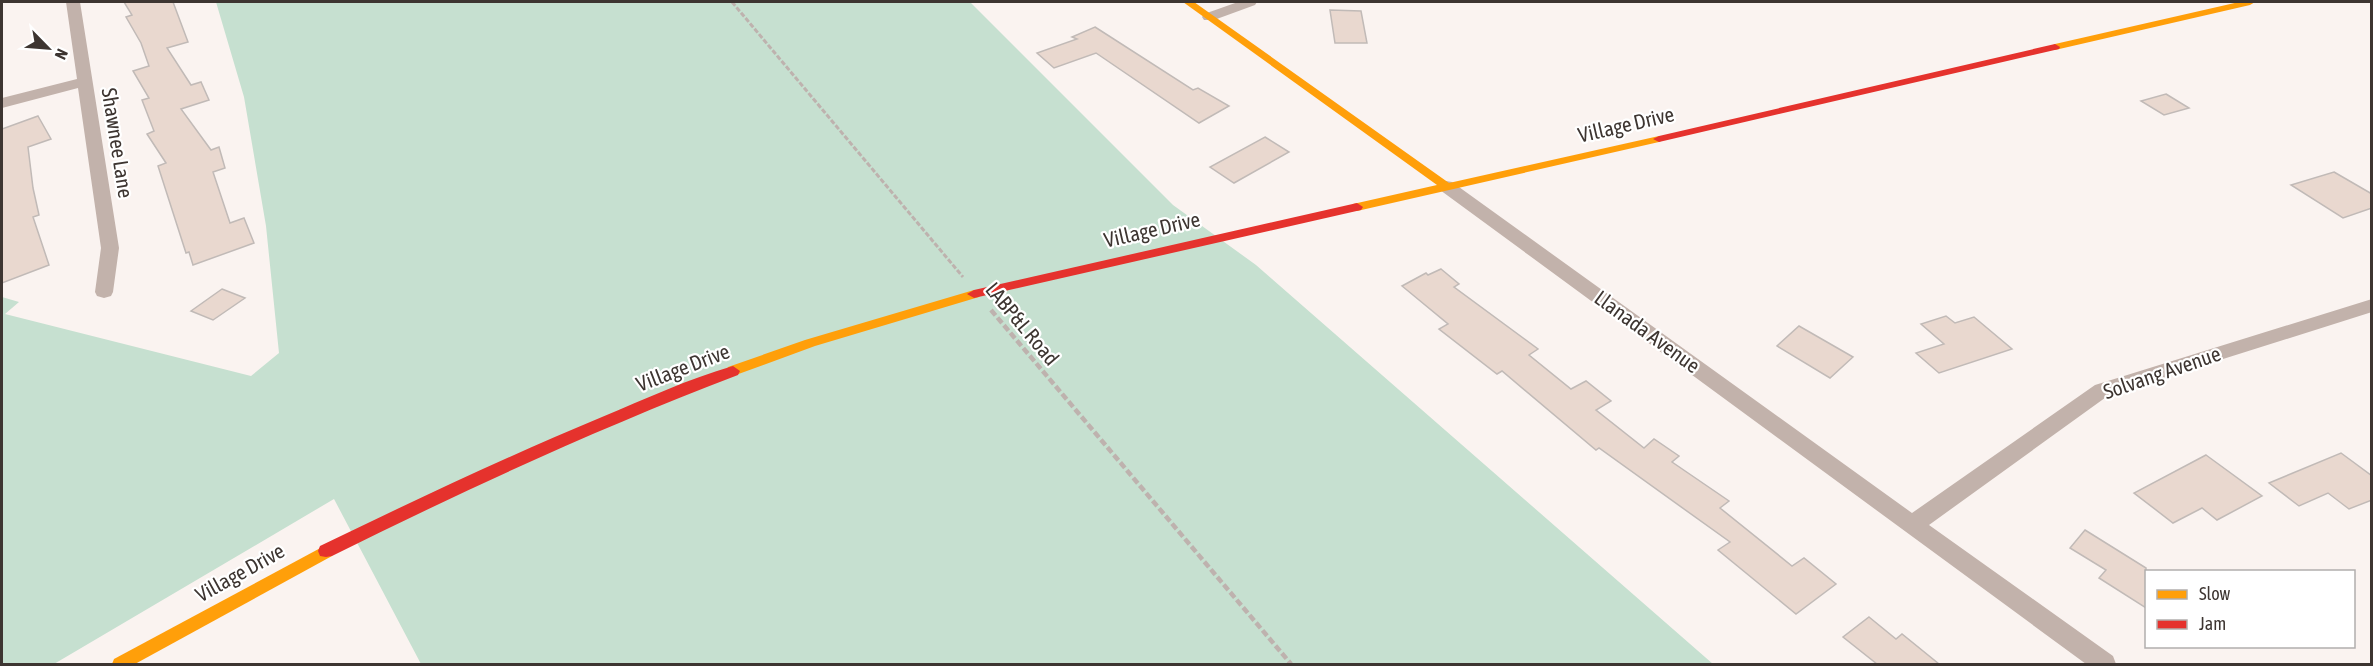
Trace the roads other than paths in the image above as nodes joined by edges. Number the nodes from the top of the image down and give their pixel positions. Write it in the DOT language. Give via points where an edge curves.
graph roads {
  1 [pos="73,2"];
  2 [pos="1188,2"];
  3 [pos="1250,2"];
  4 [pos="2250,2"];
  5 [pos="1209,17"];
  6 [pos="86,82"];
  7 [pos="2,103"];
  8 [pos="1446,186"];
  9 [pos="104,292"];
  10 [pos="2372,305"];
  11 [pos="1913,524"];
  12 [pos="144,658"];
  13 [pos="120,664"];
  14 [pos="2104,664"];
  1 -- 6 [label="street, Shawnee Lane"];
  2 -- 5 [label="main road, Llanada Avenue"];
  3 -- 5 [label="street"];
  4 -- 8 [label="main road, Village Drive"];
  5 -- 8 [label="main road, Llanada Avenue"];
  6 -- 7 [label="street"];
  6 -- 9 [label="street, Shawnee Lane" via="110,248"];
  8 -- 11 [label="street, Llanada Avenue"];
  8 -- 12 [label="main road, Village Drive" via="977,294 810,343 581,431 451,489 310,559"];
  10 -- 11 [label="street, Solvang Avenue" via="2102,390"];
  11 -- 14 [label="street, Llanada Avenue"];
  12 -- 13 [label="main road, Village Drive"];
}
